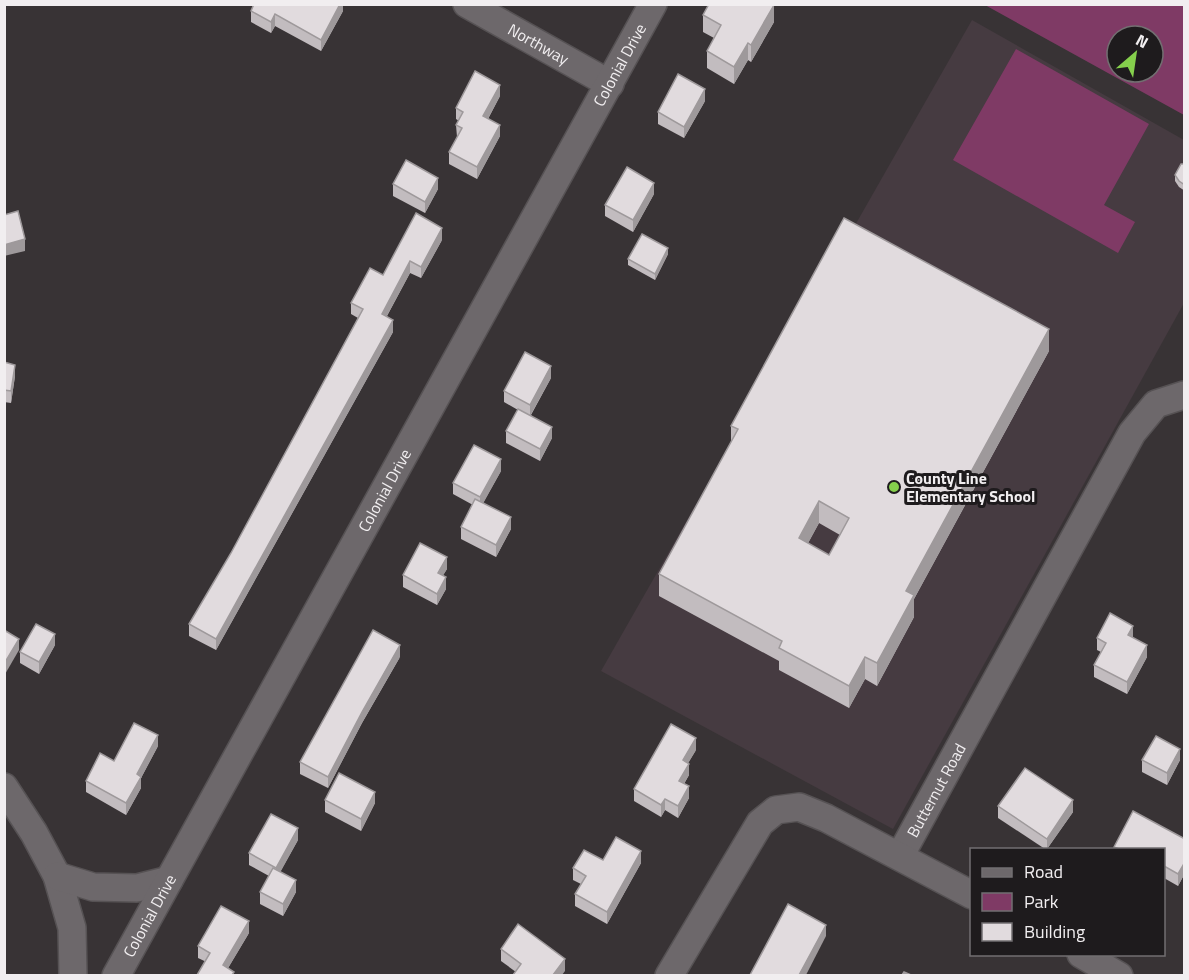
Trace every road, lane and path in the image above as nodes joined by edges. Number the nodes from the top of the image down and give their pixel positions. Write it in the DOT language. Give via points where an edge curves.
graph roads {
  1 [pos="467,4"];
  2 [pos="653,4"];
  3 [pos="610,84"];
  4 [pos="1185,395"];
  5 [pos="4,787"];
  6 [pos="900,856"];
  7 [pos="57,876"];
  8 [pos="169,880"];
  9 [pos="970,894"];
  10 [pos="1085,956"];
  11 [pos="73,975"];
  12 [pos="116,975"];
  13 [pos="669,975"];
  14 [pos="1119,975"];
  1 -- 3 [label="street, Northway"];
  2 -- 3 [label="street, Colonial Drive"];
  3 -- 8 [label="street, Colonial Drive"];
  4 -- 6 [label="street, Butternut Road" via="1156,404 1132,434"];
  5 -- 7 [label="street"];
  6 -- 9 [label="street"];
  6 -- 13 [label="street, Butternut Road" via="799,807 776,810 760,823"];
  7 -- 8 [label="street" via="93,888 137,888"];
  7 -- 11 [label="street" via="72,928"];
  8 -- 12 [label="street, Colonial Drive"];
  10 -- 14 [label="street"];
}
